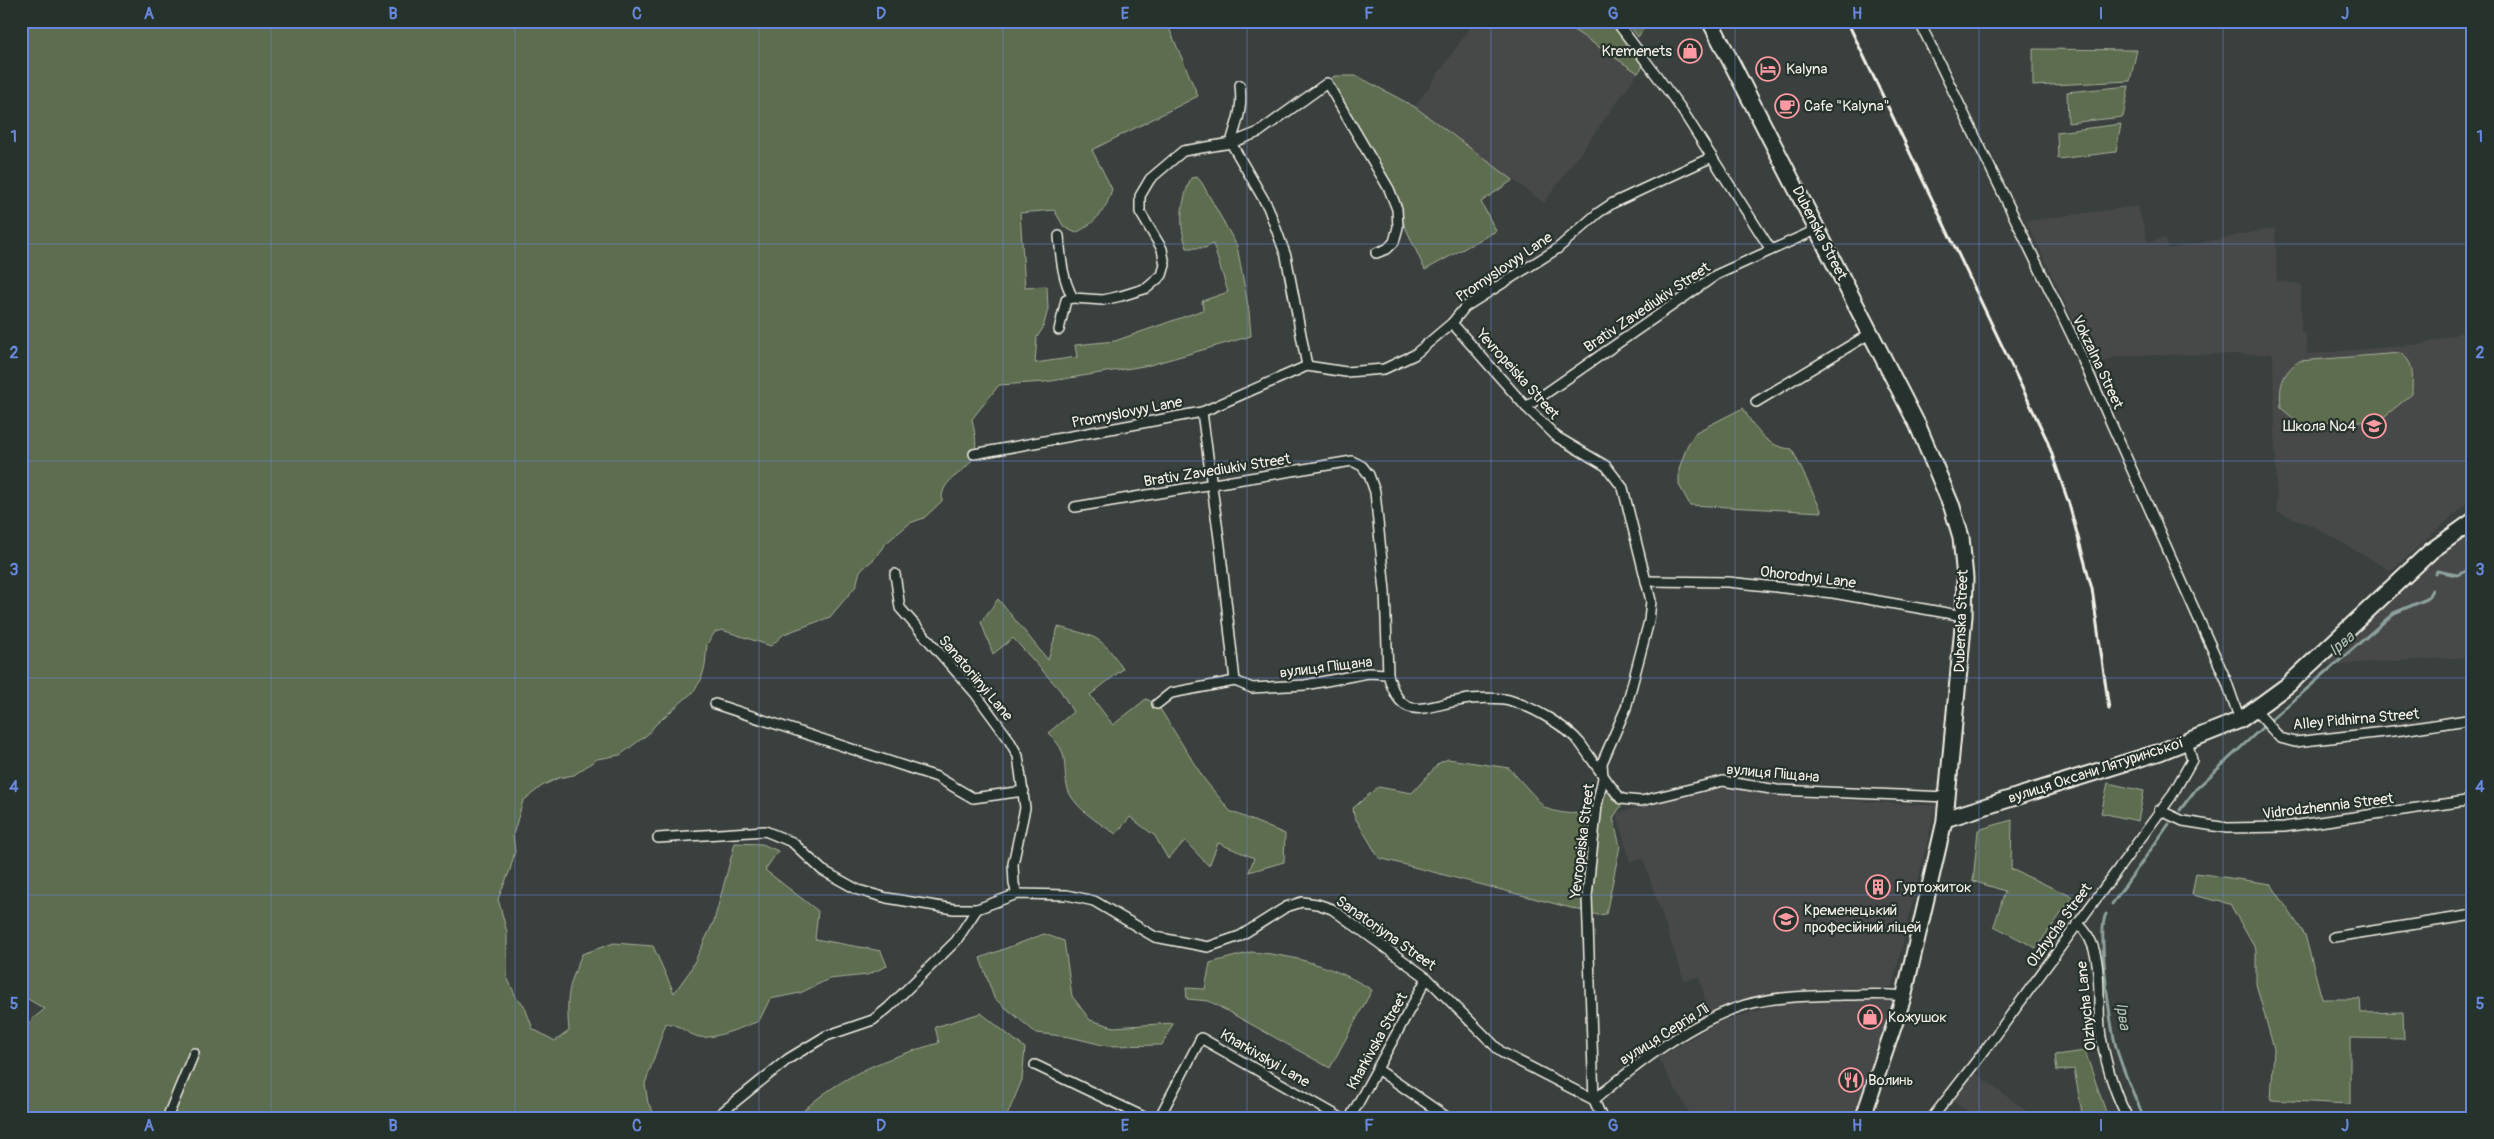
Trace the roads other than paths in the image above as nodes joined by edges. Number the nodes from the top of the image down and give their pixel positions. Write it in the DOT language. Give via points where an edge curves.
graph roads {
  1 [pos="1616,21"];
  2 [pos="1710,21"];
  3 [pos="1919,21"];
  4 [pos="1240,84"];
  5 [pos="1231,144"];
  6 [pos="1712,157"];
  7 [pos="1818,229"];
  8 [pos="1059,236"];
  9 [pos="1771,250"];
  10 [pos="1376,253"];
  11 [pos="1074,298"];
  12 [pos="1452,323"];
  13 [pos="1059,330"];
  14 [pos="1871,333"];
  15 [pos="1307,366"];
  16 [pos="1756,402"];
  17 [pos="1526,407"];
  18 [pos="1202,412"];
  19 [pos="974,454"];
  20 [pos="1211,484"];
  21 [pos="1075,507"];
  22 [pos="2473,521"];
  23 [pos="895,574"];
  24 [pos="1646,581"];
  25 [pos="1964,616"];
  26 [pos="1388,674"];
  27 [pos="1235,681"];
  28 [pos="715,704"];
  29 [pos="1157,704"];
  30 [pos="2255,710"];
  31 [pos="2473,719"];
  32 [pos="2240,720"];
  33 [pos="2187,741"];
  34 [pos="1604,778"];
  35 [pos="1024,791"];
  36 [pos="1948,797"];
  37 [pos="2473,800"];
  38 [pos="2159,810"];
  39 [pos="1945,819"];
  40 [pos="658,838"];
  41 [pos="1017,894"];
  42 [pos="977,909"];
  43 [pos="2473,916"];
  44 [pos="2077,923"];
  45 [pos="2334,937"];
  46 [pos="1427,978"];
  47 [pos="1904,996"];
  48 [pos="194,1053"];
  49 [pos="1035,1065"];
  50 [pos="1377,1069"];
  51 [pos="1594,1100"];
  52 [pos="167,1118"];
  53 [pos="714,1118"];
  54 [pos="1146,1118"];
  55 [pos="1159,1118"];
  56 [pos="1341,1118"];
  57 [pos="1350,1118"];
  58 [pos="1448,1118"];
  59 [pos="1602,1118"];
  60 [pos="1863,1118"];
  61 [pos="1932,1118"];
  62 [pos="2128,1118"];
  1 -- 6 [label="street" via="1680,107"];
  2 -- 7 [label="highway, Dubenska Street"];
  3 -- 32 [label="street, Vokzalna Street" via="2073,338 2226,680"];
  4 -- 5 [label="street" via="1240,117"];
  5 -- 10 [label="street" via="1259,132 1327,83 1389,189 1397,209 1398,227 1394,242"];
  5 -- 11 [label="street" via="1183,151 1150,178 1140,196 1140,212 1162,249 1165,265 1162,275 1147,288 1121,296 1103,300"];
  5 -- 15 [label="street" via="1268,207 1286,256"];
  6 -- 9 [label="street"];
  6 -- 12 [label="street, Promyslovyy Lane" via="1613,203 1557,249 1465,307"];
  7 -- 9 [label="street, Brativ Zavediukiv Street"];
  7 -- 14 [label="highway, Dubenska Street"];
  8 -- 11 [label="street" via="1062,267"];
  9 -- 17 [label="street, Brativ Zavediukiv Street" via="1716,276"];
  11 -- 13 [label="street" via="1066,300"];
  12 -- 15 [label="street, Promyslovyy Lane" via="1414,355 1384,369 1346,372"];
  12 -- 17 [label="street, Yevropeiska Street"];
  14 -- 16 [label="street"];
  14 -- 25 [label="highway, Dubenska Street" via="1918,426 1952,507 1961,538"];
  15 -- 18 [label="street, Promyslovyy Lane"];
  17 -- 24 [label="street, Yevropeiska Street" via="1557,437 1606,466 1624,488"];
  18 -- 19 [label="street, Promyslovyy Lane"];
  18 -- 20 [label="street"];
  20 -- 21 [label="street, Brativ Zavediukiv Street"];
  20 -- 26 [label="street, Brativ Zavediukiv Street" via="1352,461 1362,466 1369,475 1376,501 1385,591"];
  20 -- 27 [label="street"];
  22 -- 30 [label="highway, вулиця Оксани Лятуринської" via="2431,551 2288,685"];
  23 -- 35 [label="street, Sanatoriinyi Lane" via="900,608 975,693 1008,738 1018,756"];
  24 -- 25 [label="street, Ohorodnyi Lane" via="1728,582 1824,592"];
  24 -- 34 [label="street, Yevropeiska Street" via="1651,601 1649,621 1626,708 1602,763"];
  25 -- 36 [label="highway, Dubenska Street"];
  26 -- 27 [label="street, вулиця Піщана" via="1368,674 1306,685 1252,688"];
  26 -- 34 [label="street, вулиця Піщана" via="1397,699 1407,707 1436,708 1463,700 1511,700 1548,717 1579,742"];
  27 -- 29 [label="street, вулиця Піщана" via="1171,693"];
  28 -- 35 [label="street" via="937,777 973,798"];
  30 -- 31 [label="street, Alley Pidhirna Street" via="2280,738 2295,742"];
  30 -- 32 [label="highway, вулиця Оксани Лятуринської"];
  32 -- 33 [label="highway, вулиця Оксани Лятуринської"];
  33 -- 38 [label="street, Olzhycha Street" via="2192,760"];
  33 -- 39 [label="highway, вулиця Оксани Лятуринської"];
  34 -- 36 [label="street, вулиця Піщана" via="1621,799 1641,801 1723,781 1777,790"];
  34 -- 51 [label="street, Yevropeiska Street" via="1597,805 1587,896"];
  35 -- 41 [label="street, Sanatoriinyi Lane" via="1025,808 1013,864"];
  36 -- 39 [label="highway, Dubenska Street"];
  37 -- 38 [label="street, Vidrodzhennia Street" via="2284,828 2227,828 2183,821"];
  38 -- 44 [label="street, Olzhycha Street"];
  39 -- 47 [label="main road, Dubenska Street"];
  40 -- 42 [label="street, Sanatoriyna Street" via="765,831 792,842 822,870 858,890 954,909"];
  41 -- 42 [label="street, Sanatoriyna Street"];
  41 -- 46 [label="street, Sanatoriyna Street" via="1068,895 1094,901 1155,937 1208,947 1240,936 1286,907 1302,902 1317,904 1332,909"];
  42 -- 53 [label="street" via="956,941 873,1020 826,1036 788,1059"];
  43 -- 45 [label="street"];
  44 -- 61 [label="street, Olzhycha Street"];
  44 -- 62 [label="street, Olzhycha Lane" via="2087,932 2096,960 2105,1056"];
  46 -- 50 [label="street, Kharkivska Street"];
  46 -- 51 [label="street, Sanatoriyna Street" via="1501,1052"];
  47 -- 51 [label="street, вулиця Сергія Лі" via="1780,998 1745,1005 1691,1030"];
  47 -- 60 [label="main road, Dubenska Street"];
  48 -- 52 [label="street"];
  49 -- 54 [label="street"];
  50 -- 57 [label="street, Kharkivska Street"];
  50 -- 58 [label="street"];
  51 -- 59 [label="street, Yevropeiska Street"];
  55 -- 56 [label="street, Kharkivskyi Lane" via="1201,1038"];
}
